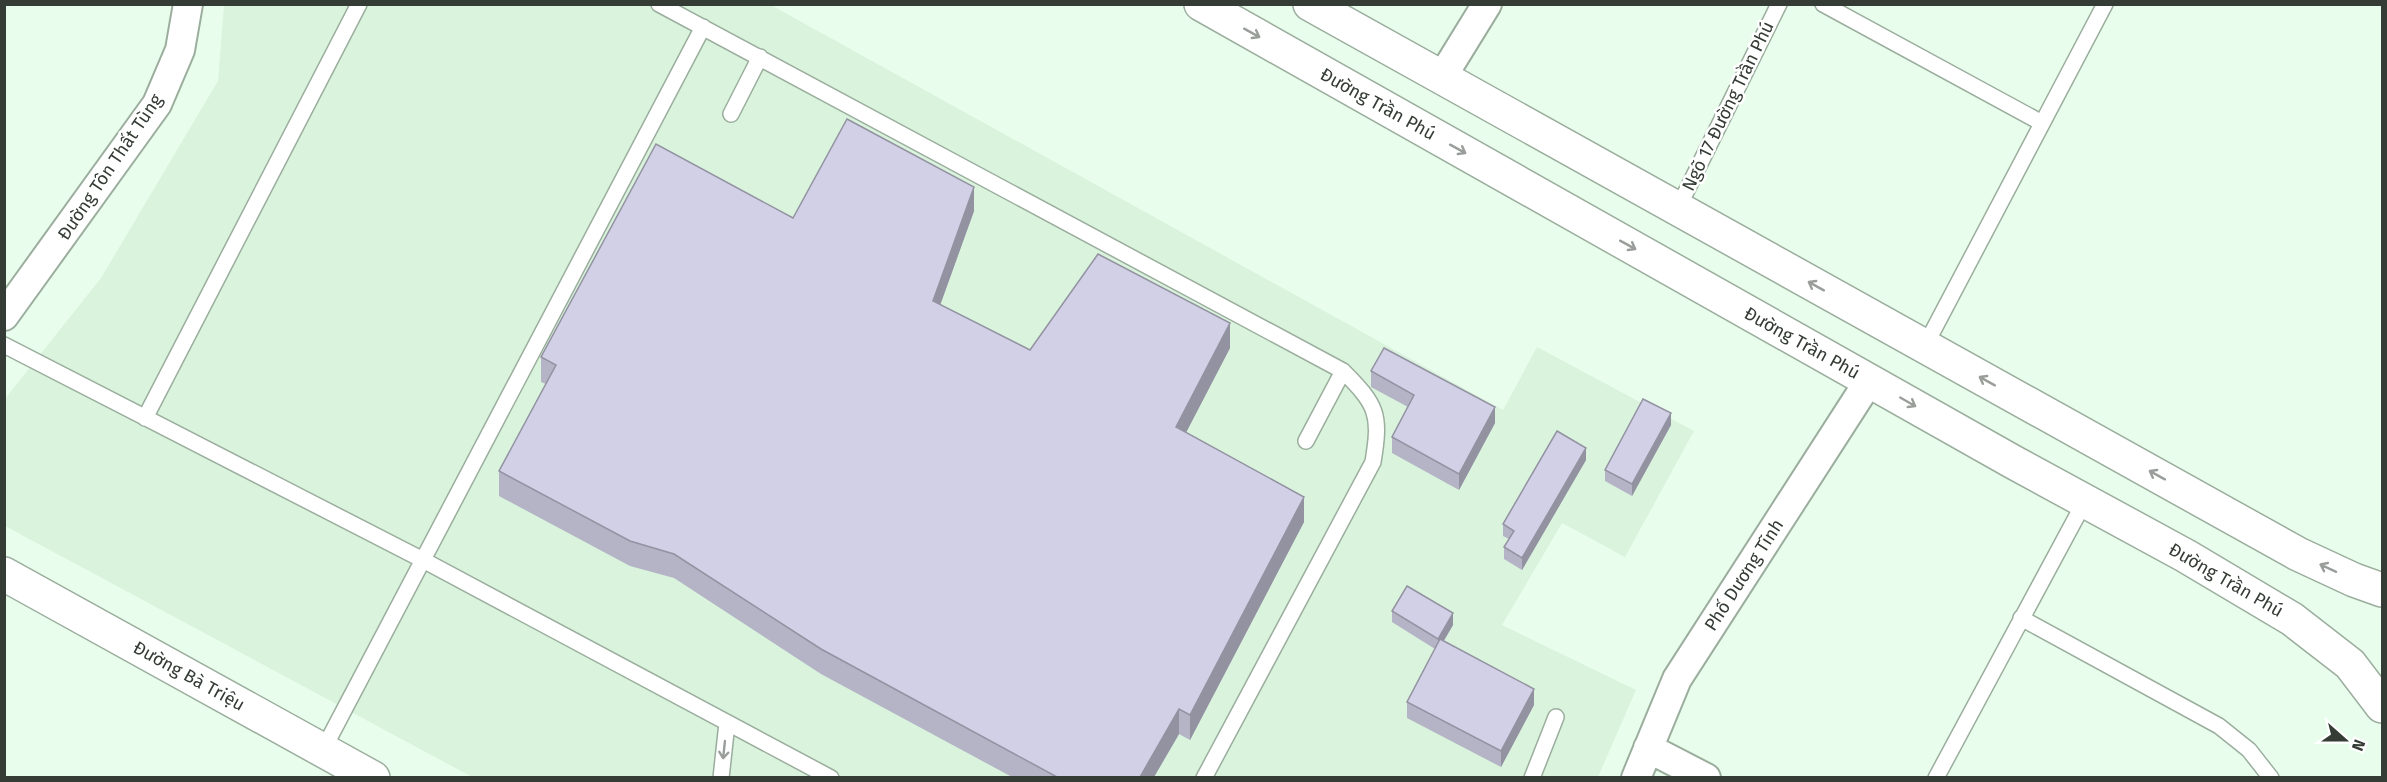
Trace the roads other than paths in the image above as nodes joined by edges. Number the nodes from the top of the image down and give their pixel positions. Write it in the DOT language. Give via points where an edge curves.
graph roads {
  1 [pos="188,4"];
  2 [pos="359,4"];
  3 [pos="659,4"];
  4 [pos="1201,4"];
  5 [pos="1310,4"];
  6 [pos="1487,4"];
  7 [pos="1779,4"];
  8 [pos="1823,4"];
  9 [pos="2105,4"];
  10 [pos="703,27"];
  11 [pos="760,57"];
  12 [pos="1442,77"];
  13 [pos="731,114"];
  14 [pos="2042,123"];
  15 [pos="1678,208"];
  16 [pos="9,302"];
  17 [pos="4,345"];
  18 [pos="1924,346"];
  19 [pos="1343,371"];
  20 [pos="1869,381"];
  21 [pos="145,418"];
  22 [pos="1306,441"];
  23 [pos="2085,501"];
  24 [pos="423,560"];
  25 [pos="4,574"];
  26 [pos="2382,590"];
  27 [pos="2021,618"];
  28 [pos="2382,706"];
  29 [pos="1556,717"];
  30 [pos="727,723"];
  31 [pos="1648,748"];
  32 [pos="323,750"];
  33 [pos="821,776"];
  34 [pos="373,777"];
  35 [pos="721,777"];
  36 [pos="1204,777"];
  37 [pos="1532,777"];
  38 [pos="1636,777"];
  39 [pos="1706,777"];
  40 [pos="1936,777"];
  41 [pos="2271,777"];
  1 -- 16 [label="street, Đường Tôn Thất Tùng" via="180,50 157,104"];
  2 -- 21 [label="lane"];
  3 -- 10 [label="lane"];
  4 -- 20 [label="main road, Đường Trần Phú, one-way"];
  5 -- 12 [label="main road"];
  6 -- 12 [label="street"];
  7 -- 15 [label="lane, Ngõ 17 Đường Trần Phú"];
  8 -- 14 [label="lane"];
  9 -- 14 [label="lane"];
  10 -- 11 [label="lane"];
  10 -- 24 [label="lane"];
  11 -- 13 [label="lane"];
  11 -- 19 [label="lane"];
  12 -- 15 [label="main road"];
  14 -- 18 [label="lane"];
  18 -- 15 [label="main road, one-way"];
  17 -- 21 [label="lane"];
  26 -- 18 [label="main road, one-way" via="2298,554"];
  19 -- 22 [label="lane"];
  19 -- 36 [label="lane" via="1368,396 1378,429 1373,462"];
  20 -- 23 [label="main road, Đường Trần Phú, one-way"];
  20 -- 31 [label="street, Phố Dương Tĩnh" via="1677,679"];
  21 -- 24 [label="lane"];
  23 -- 27 [label="lane"];
  23 -- 28 [label="main road, Đường Trần Phú" via="2186,556 2313,633 2350,664"];
  24 -- 30 [label="lane"];
  24 -- 32 [label="lane"];
  25 -- 32 [label="main road, Đường Bà Triệu"];
  27 -- 40 [label="lane"];
  27 -- 41 [label="lane" via="2219,726 2249,750"];
  29 -- 37 [label="lane"];
  30 -- 33 [label="lane"];
  30 -- 35 [label="lane, one-way"];
  31 -- 38 [label="street, Phố Dương Tĩnh"];
  31 -- 39 [label="street"];
  32 -- 34 [label="main road, Đường Bà Triệu"];
}
